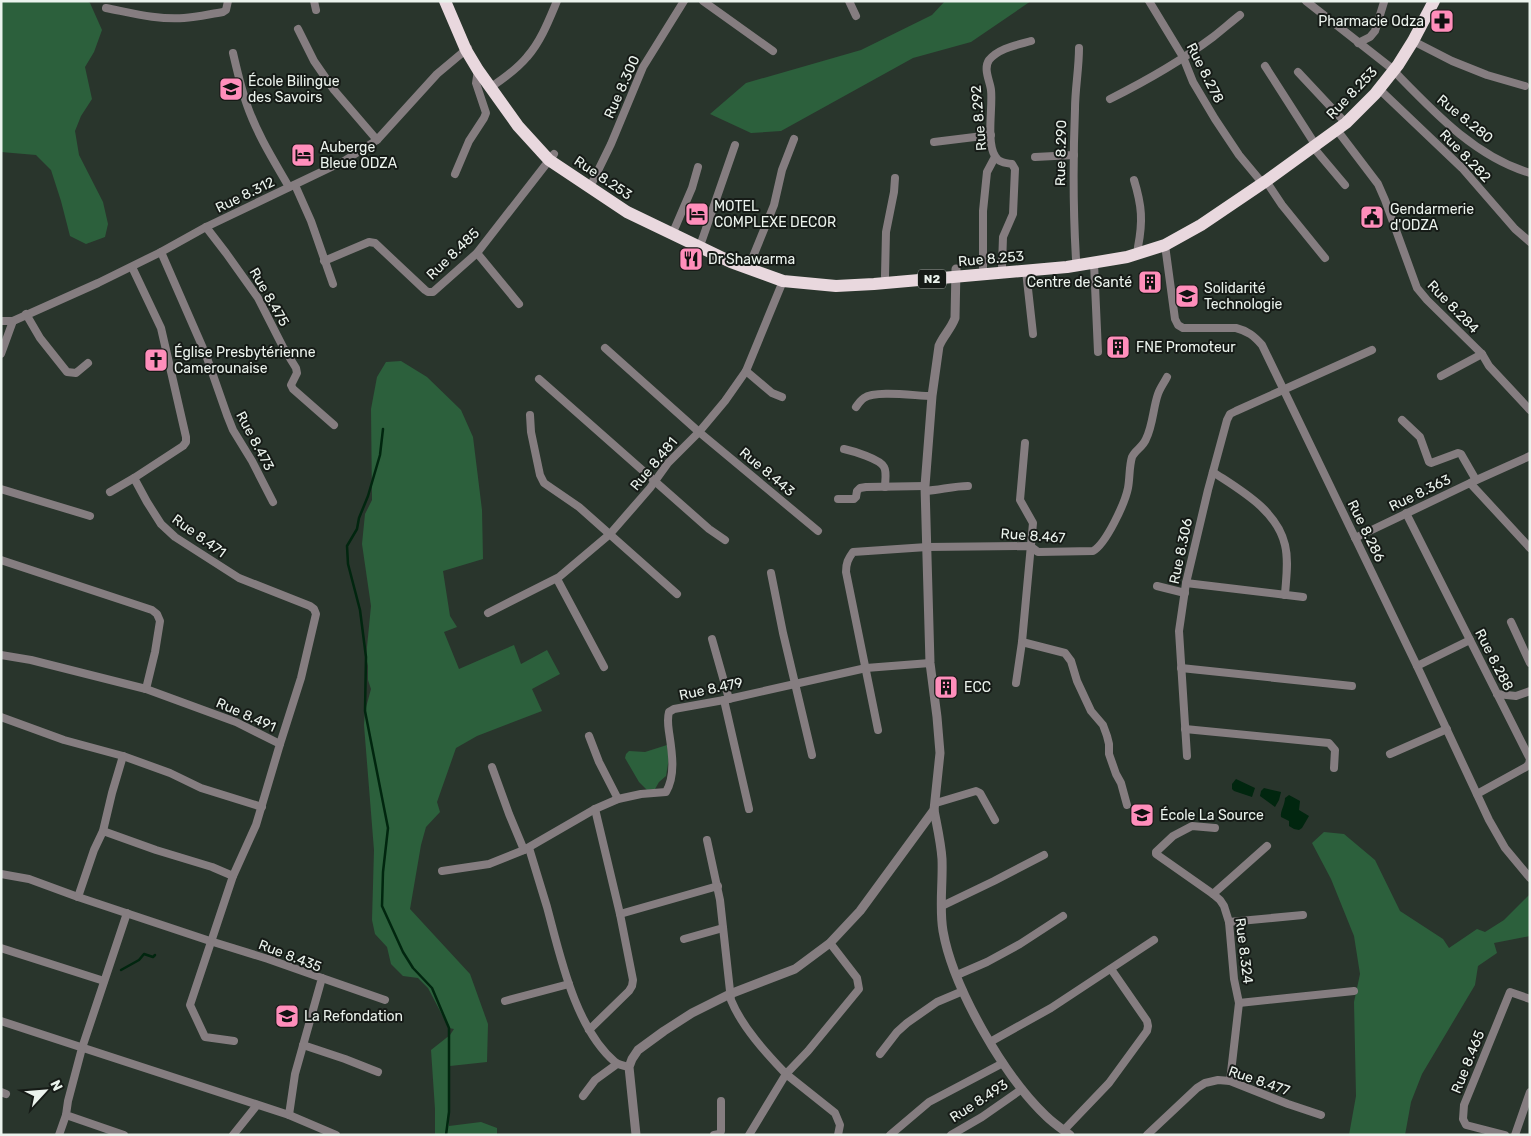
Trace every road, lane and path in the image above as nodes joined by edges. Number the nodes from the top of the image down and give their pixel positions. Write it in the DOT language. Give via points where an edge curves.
graph roads {
  1 [pos="228,1"];
  2 [pos="314,1"];
  3 [pos="445,1"];
  4 [pos="450,1"];
  5 [pos="557,1"];
  6 [pos="684,1"];
  7 [pos="703,1"];
  8 [pos="849,1"];
  9 [pos="1149,1"];
  10 [pos="1306,1"];
  11 [pos="1427,1"];
  12 [pos="1434,1"];
  13 [pos="1384,2"];
  14 [pos="106,8"];
  15 [pos="316,10"];
  16 [pos="1240,15"];
  17 [pos="856,16"];
  18 [pos="298,29"];
  19 [pos="1413,40"];
  20 [pos="1031,41"];
  21 [pos="1358,43"];
  22 [pos="468,48"];
  23 [pos="1079,48"];
  24 [pos="773,51"];
  25 [pos="233,53"];
  26 [pos="1183,57"];
  27 [pos="1265,66"];
  28 [pos="1392,68"];
  29 [pos="478,70"];
  30 [pos="1298,72"];
  31 [pos="492,86"];
  32 [pos="1525,86"];
  33 [pos="1379,89"];
  34 [pos="1110,99"];
  35 [pos="1340,124"];
  36 [pos="991,135"];
  37 [pos="794,138"];
  38 [pos="377,140"];
  39 [pos="934,142"];
  40 [pos="1313,144"];
  41 [pos="735,145"];
  42 [pos="1074,155"];
  43 [pos="551,157"];
  44 [pos="995,157"];
  45 [pos="1035,157"];
  46 [pos="698,167"];
  47 [pos="1530,173"];
  48 [pos="454,174"];
  49 [pos="895,178"];
  50 [pos="1134,180"];
  51 [pos="1262,180"];
  52 [pos="591,185"];
  53 [pos="1345,185"];
  54 [pos="292,186"];
  55 [pos="206,227"];
  56 [pos="674,230"];
  57 [pos="1530,242"];
  58 [pos="701,243"];
  59 [pos="1165,245"];
  60 [pos="1138,247"];
  61 [pos="160,252"];
  62 [pos="477,253"];
  63 [pos="1324,258"];
  64 [pos="1076,259"];
  65 [pos="324,260"];
  66 [pos="1094,263"];
  67 [pos="750,264"];
  68 [pos="1002,266"];
  69 [pos="132,267"];
  70 [pos="982,268"];
  71 [pos="1026,271"];
  72 [pos="956,273"];
  73 [pos="885,276"];
  74 [pos="783,281"];
  75 [pos="333,284"];
  76 [pos="519,304"];
  77 [pos="26,314"];
  78 [pos="12,320"];
  79 [pos="1,321"];
  80 [pos="1033,334"];
  81 [pos="605,348"];
  82 [pos="1372,350"];
  83 [pos="1098,352"];
  84 [pos="1,354"];
  85 [pos="1482,354"];
  86 [pos="88,362"];
  87 [pos="746,371"];
  88 [pos="1441,376"];
  89 [pos="1168,377"];
  90 [pos="539,379"];
  91 [pos="1284,390"];
  92 [pos="932,396"];
  93 [pos="782,397"];
  94 [pos="856,407"];
  95 [pos="1530,410"];
  96 [pos="530,415"];
  97 [pos="1402,420"];
  98 [pos="334,424"];
  99 [pos="699,432"];
  100 [pos="1025,443"];
  101 [pos="844,448"];
  102 [pos="1530,456"];
  103 [pos="1213,472"];
  104 [pos="134,478"];
  105 [pos="655,481"];
  106 [pos="1473,481"];
  107 [pos="968,486"];
  108 [pos="885,487"];
  109 [pos="1,489"];
  110 [pos="925,489"];
  111 [pos="110,492"];
  112 [pos="838,500"];
  113 [pos="273,502"];
  114 [pos="1406,513"];
  115 [pos="90,516"];
  116 [pos="818,531"];
  117 [pos="610,534"];
  118 [pos="1355,538"];
  119 [pos="726,540"];
  120 [pos="1030,546"];
  121 [pos="927,547"];
  122 [pos="1530,548"];
  123 [pos="1,560"];
  124 [pos="771,573"];
  125 [pos="557,579"];
  126 [pos="1186,583"];
  127 [pos="1157,586"];
  128 [pos="677,594"];
  129 [pos="1185,594"];
  130 [pos="1285,595"];
  131 [pos="1303,597"];
  132 [pos="488,613"];
  133 [pos="1511,622"];
  134 [pos="712,639"];
  135 [pos="1470,640"];
  136 [pos="1022,642"];
  137 [pos="1,655"];
  138 [pos="930,663"];
  139 [pos="1530,663"];
  140 [pos="1417,666"];
  141 [pos="604,667"];
  142 [pos="866,668"];
  143 [pos="1181,668"];
  144 [pos="796,683"];
  145 [pos="1016,683"];
  146 [pos="1352,686"];
  147 [pos="146,690"];
  148 [pos="1530,691"];
  149 [pos="1497,694"];
  150 [pos="726,699"];
  151 [pos="1,717"];
  152 [pos="1185,729"];
  153 [pos="878,730"];
  154 [pos="1447,730"];
  155 [pos="589,736"];
  156 [pos="280,744"];
  157 [pos="1390,754"];
  158 [pos="812,755"];
  159 [pos="123,756"];
  160 [pos="1187,756"];
  161 [pos="492,767"];
  162 [pos="1334,768"];
  163 [pos="1477,794"];
  164 [pos="618,799"];
  165 [pos="935,806"];
  166 [pos="1128,806"];
  167 [pos="262,808"];
  168 [pos="595,809"];
  169 [pos="748,809"];
  170 [pos="995,820"];
  171 [pos="1215,828"];
  172 [pos="103,831"];
  173 [pos="707,840"];
  174 [pos="1266,846"];
  175 [pos="527,849"];
  176 [pos="1044,855"];
  177 [pos="442,871"];
  178 [pos="1,874"];
  179 [pos="233,876"];
  180 [pos="1530,878"];
  181 [pos="718,886"];
  182 [pos="1212,894"];
  183 [pos="78,897"];
  184 [pos="942,906"];
  185 [pos="128,913"];
  186 [pos="620,914"];
  187 [pos="1303,914"];
  188 [pos="1063,916"];
  189 [pos="1228,922"];
  190 [pos="723,928"];
  191 [pos="684,939"];
  192 [pos="1154,940"];
  193 [pos="210,941"];
  194 [pos="830,943"];
  195 [pos="1,948"];
  196 [pos="1111,969"];
  197 [pos="957,975"];
  198 [pos="322,978"];
  199 [pos="104,981"];
  200 [pos="569,984"];
  201 [pos="1354,990"];
  202 [pos="963,991"];
  203 [pos="730,994"];
  204 [pos="1530,998"];
  205 [pos="385,1000"];
  206 [pos="506,1001"];
  207 [pos="1239,1003"];
  208 [pos="1,1022"];
  209 [pos="589,1030"];
  210 [pos="234,1041"];
  211 [pos="990,1042"];
  212 [pos="302,1045"];
  213 [pos="82,1048"];
  214 [pos="880,1054"];
  215 [pos="1003,1063"];
  216 [pos="618,1064"];
  217 [pos="629,1067"];
  218 [pos="378,1072"];
  219 [pos="786,1074"];
  220 [pos="1230,1081"];
  221 [pos="1022,1089"];
  222 [pos="1530,1092"];
  223 [pos="583,1096"];
  224 [pos="721,1101"];
  225 [pos="257,1105"];
  226 [pos="66,1115"];
  227 [pos="289,1115"];
  228 [pos="1321,1115"];
  229 [pos="1066,1133"];
  230 [pos="59,1135"];
  231 [pos="124,1135"];
  232 [pos="233,1135"];
  233 [pos="336,1135"];
  234 [pos="636,1135"];
  235 [pos="714,1135"];
  236 [pos="749,1135"];
  237 [pos="838,1135"];
  238 [pos="890,1135"];
  239 [pos="951,1135"];
  240 [pos="1147,1135"];
  241 [pos="1505,1135"];
  242 [pos="1515,1135"];
  1 -- 14 [label="street" via="223,12 184,18"];
  2 -- 15 [label="street"];
  3 -- 22 [label="highway, Rue 8.253 / N2"];
  4 -- 22 [label="highway, Rue 8.253 / N2"];
  5 -- 31 [label="street" via="532,51"];
  6 -- 52 [label="street, Rue 8.300" via="643,67"];
  7 -- 24 [label="street"];
  8 -- 17 [label="street"];
  9 -- 26 [label="street, Rue 8.278"];
  10 -- 21 [label="street, Rue 8.280"];
  11 -- 28 [label="highway, Rue 8.253 / N2"];
  12 -- 19 [label="highway, Rue 8.253 / N2"];
  13 -- 21 [label="street" via="1376,30"];
  16 -- 26 [label="street"];
  18 -- 38 [label="street" via="334,90"];
  19 -- 28 [label="highway, Rue 8.253 / N2"];
  19 -- 32 [label="street" via="1452,61"];
  20 -- 36 [label="street, Rue 8.292" via="1002,50 987,66 991,91"];
  21 -- 28 [label="street, Rue 8.280"];
  22 -- 29 [label="highway, Rue 8.253 / N2"];
  22 -- 31 [label="highway, Rue 8.253 / N2"];
  22 -- 38 [label="street, Rue 8.312" via="431,80"];
  23 -- 42 [label="street, Rue 8.290"];
  25 -- 54 [label="street" via="253,119 269,153"];
  26 -- 34 [label="street"];
  26 -- 51 [label="street, Rue 8.278" via="1215,120 1239,155"];
  27 -- 40 [label="street"];
  28 -- 33 [label="highway, Rue 8.253 / N2"];
  28 -- 35 [label="highway, Rue 8.253 / N2"];
  28 -- 47 [label="street, Rue 8.280" via="1459,134 1498,161"];
  29 -- 31 [label="highway, Rue 8.253 / N2"];
  29 -- 48 [label="street" via="476,83 486,113"];
  30 -- 35 [label="street, Rue 8.284"];
  31 -- 43 [label="highway, Rue 8.253 / N2"];
  33 -- 35 [label="highway, Rue 8.253 / N2"];
  33 -- 57 [label="street, Rue 8.282" via="1462,168"];
  35 -- 40 [label="highway, Rue 8.253 / N2"];
  35 -- 85 [label="street, Rue 8.284" via="1378,184 1417,288"];
  36 -- 39 [label="street"];
  36 -- 44 [label="street, Rue 8.292"];
  37 -- 67 [label="street" via="774,205"];
  38 -- 54 [label="street, Rue 8.312"];
  40 -- 51 [label="highway, Rue 8.253 / N2"];
  40 -- 53 [label="street"];
  41 -- 58 [label="street"];
  42 -- 45 [label="street"];
  42 -- 64 [label="street, Rue 8.290"];
  43 -- 52 [label="highway, Rue 8.253 / N2"];
  43 -- 62 [label="street, Rue 8.485"];
  44 -- 68 [label="street, Rue 8.292" via="1012,164 1015,169 1014,214 1003,237"];
  44 -- 70 [label="street" via="987,172"];
  46 -- 56 [label="street"];
  49 -- 73 [label="street" via="886,232"];
  50 -- 60 [label="street" via="1142,215"];
  51 -- 59 [label="highway, Rue 8.253 / N2" via="1201,225"];
  51 -- 60 [label="highway, Rue 8.253 / N2" via="1186,226"];
  51 -- 63 [label="street, Rue 8.278"];
  52 -- 56 [label="highway, Rue 8.253 / N2"];
  52 -- 74 [label="highway, Rue 8.253 / N2" via="627,212 684,241"];
  54 -- 55 [label="street, Rue 8.312"];
  54 -- 65 [label="street" via="311,221"];
  55 -- 61 [label="street, Rue 8.312"];
  55 -- 98 [label="street, Rue 8.475" via="258,298 296,368 291,385 293,390"];
  56 -- 58 [label="highway, Rue 8.253 / N2"];
  58 -- 67 [label="highway, Rue 8.253 / N2"];
  59 -- 66 [label="highway, Rue 8.253 / N2"];
  59 -- 91 [label="street, Rue 8.286" via="1178,326 1236,328 1253,335 1262,345"];
  60 -- 64 [label="highway, Rue 8.253 / N2"];
  61 -- 69 [label="street, Rue 8.312"];
  61 -- 113 [label="street, Rue 8.473" via="206,356 226,415"];
  62 -- 65 [label="street, Rue 8.485" via="433,292 428,292 375,243 369,242"];
  62 -- 76 [label="street"];
  64 -- 68 [label="highway, Rue 8.253 / N2"];
  65 -- 75 [label="street"];
  66 -- 71 [label="highway, Rue 8.253 / N2"];
  66 -- 83 [label="street"];
  67 -- 73 [label="highway, Rue 8.253 / N2" via="812,278"];
  68 -- 70 [label="highway, Rue 8.253 / N2"];
  69 -- 77 [label="street, Rue 8.312"];
  69 -- 104 [label="street" via="161,328 186,437 183,446"];
  70 -- 72 [label="highway, Rue 8.253 / N2"];
  71 -- 72 [label="highway, Rue 8.253 / N2"];
  71 -- 80 [label="street"];
  72 -- 73 [label="highway, Rue 8.253 / N2"];
  72 -- 74 [label="highway, Rue 8.253 / N2" via="836,286"];
  72 -- 92 [label="street" via="954,318 939,346"];
  74 -- 87 [label="street, Rue 8.481"];
  77 -- 78 [label="street, Rue 8.312"];
  77 -- 86 [label="street" via="67,372 76,373"];
  78 -- 79 [label="street, Rue 8.312"];
  78 -- 84 [label="street"];
  81 -- 99 [label="street, Rue 8.443"];
  82 -- 91 [label="street, Rue 8.306"];
  85 -- 88 [label="street"];
  85 -- 95 [label="street, Rue 8.284"];
  87 -- 93 [label="street" via="772,393"];
  87 -- 99 [label="street, Rue 8.481"];
  89 -- 120 [label="street, Rue 8.467" via="1158,394 1147,438 1134,452 1124,500 1098,548 1093,551 1038,552"];
  90 -- 105 [label="street"];
  91 -- 103 [label="street, Rue 8.306" via="1230,414"];
  91 -- 118 [label="street, Rue 8.286"];
  92 -- 94 [label="street" via="872,395 862,398"];
  92 -- 110 [label="street"];
  96 -- 117 [label="street" via="544,484 579,507"];
  97 -- 106 [label="street" via="1420,437 1429,462 1461,454"];
  99 -- 105 [label="street, Rue 8.481"];
  99 -- 116 [label="street, Rue 8.443"];
  100 -- 120 [label="street" via="1020,500 1033,523"];
  101 -- 108 [label="street" via="882,464"];
  102 -- 106 [label="street"];
  103 -- 126 [label="street, Rue 8.306"];
  103 -- 130 [label="street" via="1253,498 1279,530 1287,559"];
  104 -- 111 [label="street"];
  104 -- 156 [label="street, Rue 8.471" via="161,524 175,537 239,578 314,609 316,614 301,678"];
  105 -- 117 [label="street, Rue 8.481"];
  105 -- 119 [label="street"];
  106 -- 114 [label="street, Rue 8.363"];
  106 -- 122 [label="street, Rue 8.363"];
  107 -- 110 [label="street"];
  108 -- 110 [label="street"];
  108 -- 112 [label="street" via="860,488 856,498"];
  109 -- 115 [label="street"];
  110 -- 121 [label="street"];
  114 -- 118 [label="street, Rue 8.363"];
  114 -- 135 [label="street, Rue 8.288"];
  117 -- 125 [label="street, Rue 8.481"];
  117 -- 128 [label="street"];
  118 -- 140 [label="street, Rue 8.286"];
  120 -- 121 [label="street, Rue 8.467"];
  120 -- 136 [label="street"];
  121 -- 138 [label="street"];
  121 -- 142 [label="street, Rue 8.467" via="853,552 848,558 846,572"];
  123 -- 147 [label="street" via="157,614 160,621"];
  124 -- 144 [label="street"];
  125 -- 132 [label="street, Rue 8.481"];
  125 -- 141 [label="street"];
  126 -- 129 [label="street, Rue 8.306"];
  126 -- 130 [label="street"];
  127 -- 129 [label="street"];
  129 -- 143 [label="street, Rue 8.306" via="1179,631"];
  130 -- 131 [label="street"];
  133 -- 139 [label="street"];
  134 -- 150 [label="street"];
  135 -- 140 [label="street"];
  135 -- 149 [label="street, Rue 8.288"];
  136 -- 145 [label="street"];
  136 -- 166 [label="street" via="1068,655 1091,711 1107,736 1109,754"];
  137 -- 147 [label="street, Rue 8.491"];
  138 -- 142 [label="street, Rue 8.479"];
  138 -- 165 [label="street" via="940,753"];
  140 -- 154 [label="street, Rue 8.286"];
  142 -- 144 [label="street, Rue 8.479"];
  142 -- 153 [label="street"];
  143 -- 146 [label="street"];
  143 -- 152 [label="street, Rue 8.306"];
  144 -- 150 [label="street, Rue 8.479"];
  144 -- 158 [label="street"];
  147 -- 156 [label="street, Rue 8.491" via="236,722"];
  148 -- 149 [label="street" via="1516,696"];
  149 -- 163 [label="street, Rue 8.288" via="1530,764"];
  150 -- 164 [label="street, Rue 8.479" via="669,712 672,775 668,790 662,794"];
  150 -- 169 [label="street"];
  151 -- 159 [label="street" via="64,740"];
  152 -- 160 [label="street, Rue 8.306"];
  152 -- 162 [label="street" via="1329,743 1334,750"];
  154 -- 157 [label="street"];
  154 -- 163 [label="street, Rue 8.286"];
  155 -- 164 [label="street"];
  156 -- 167 [label="street, Rue 8.491"];
  159 -- 167 [label="street" via="201,788"];
  159 -- 172 [label="street"];
  161 -- 175 [label="street" via="509,814"];
  163 -- 180 [label="street, Rue 8.286" via="1505,848"];
  164 -- 168 [label="street, Rue 8.479"];
  165 -- 170 [label="street" via="976,791"];
  165 -- 184 [label="street" via="942,859"];
  165 -- 194 [label="street" via="860,911"];
  167 -- 179 [label="street, Rue 8.491"];
  168 -- 175 [label="street, Rue 8.479"];
  168 -- 186 [label="street"];
  171 -- 182 [label="street, Rue 8.324" via="1192,826 1173,836 1156,852 1157,856"];
  172 -- 179 [label="street"];
  172 -- 183 [label="street"];
  173 -- 181 [label="street"];
  174 -- 182 [label="street"];
  175 -- 177 [label="street, Rue 8.479" via="489,864"];
  175 -- 200 [label="street"];
  176 -- 184 [label="street"];
  178 -- 183 [label="street, Rue 8.435" via="29,879"];
  179 -- 193 [label="street, Rue 8.491"];
  181 -- 186 [label="street"];
  181 -- 190 [label="street"];
  182 -- 189 [label="street, Rue 8.324" via="1224,906"];
  183 -- 185 [label="street, Rue 8.435"];
  184 -- 197 [label="street" via="946,942"];
  185 -- 193 [label="street, Rue 8.435"];
  185 -- 199 [label="street"];
  186 -- 209 [label="street" via="632,986"];
  187 -- 189 [label="street"];
  188 -- 197 [label="street" via="1020,944"];
  189 -- 207 [label="street, Rue 8.324"];
  190 -- 191 [label="street"];
  190 -- 203 [label="street"];
  192 -- 196 [label="street"];
  193 -- 198 [label="street, Rue 8.435"];
  193 -- 210 [label="street, Rue 8.491" via="190,1005 206,1037"];
  194 -- 203 [label="street" via="795,969"];
  194 -- 219 [label="street" via="857,978 859,989"];
  195 -- 199 [label="street"];
  196 -- 211 [label="street"];
  196 -- 229 [label="street" via="1147,1021 1147,1031 1109,1083"];
  197 -- 202 [label="street"];
  198 -- 205 [label="street"];
  198 -- 212 [label="street, Rue 8.435"];
  199 -- 213 [label="street"];
  200 -- 206 [label="street"];
  200 -- 209 [label="street"];
  201 -- 207 [label="street"];
  202 -- 211 [label="street"];
  202 -- 214 [label="street" via="937,1002 908,1023"];
  203 -- 217 [label="street" via="652,1039 638,1050"];
  203 -- 219 [label="street" via="735,1009"];
  204 -- 241 [label="street, Rue 8.465" via="1510,992 1464,1105 1466,1125"];
  207 -- 220 [label="street, Rue 8.324"];
  208 -- 213 [label="street"];
  209 -- 216 [label="street"];
  211 -- 215 [label="street"];
  212 -- 218 [label="street"];
  212 -- 227 [label="street, Rue 8.435"];
  213 -- 225 [label="street"];
  213 -- 226 [label="street"];
  215 -- 221 [label="street"];
  215 -- 238 [label="street" via="929,1102"];
  216 -- 217 [label="street"];
  216 -- 223 [label="street" via="595,1080"];
  217 -- 234 [label="street"];
  219 -- 236 [label="street"];
  219 -- 237 [label="street" via="835,1113 840,1126"];
  220 -- 228 [label="street, Rue 8.477"];
  220 -- 240 [label="street, Rue 8.477" via="1218,1080 1197,1088"];
  221 -- 229 [label="street"];
  221 -- 239 [label="street, Rue 8.493"];
  222 -- 242 [label="street"];
  224 -- 235 [label="street" via="721,1131"];
  225 -- 227 [label="street"];
  225 -- 232 [label="street"];
  226 -- 230 [label="street"];
  226 -- 231 [label="street"];
  227 -- 233 [label="street"];
}
